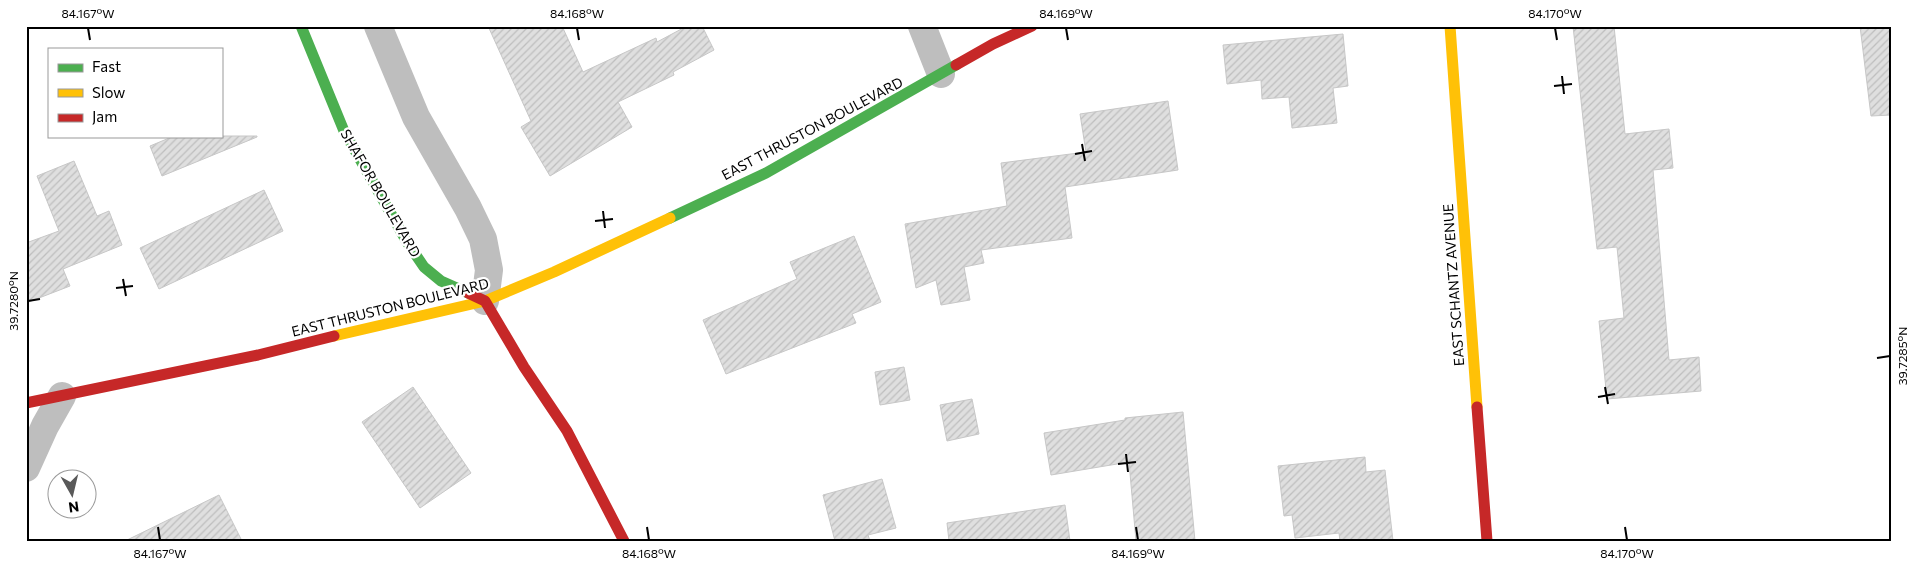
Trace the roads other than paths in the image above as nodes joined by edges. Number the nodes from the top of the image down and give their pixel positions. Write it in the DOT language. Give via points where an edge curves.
graph roads {
  1 [pos="301,26"];
  2 [pos="378,26"];
  3 [pos="922,26"];
  4 [pos="1032,26"];
  5 [pos="1450,26"];
  6 [pos="941,74"];
  7 [pos="485,301"];
  8 [pos="62,396"];
  9 [pos="26,403"];
  10 [pos="26,468"];
  11 [pos="624,541"];
  12 [pos="1487,541"];
  1 -- 7 [label="street, SHAFOR BOULEVARD" via="344,131 407,242 424,267 440,281"];
  2 -- 7 [label="street" via="416,117 482,239 489,270"];
  3 -- 6 [label="street"];
  4 -- 6 [label="street, EAST THRUSTON BOULEVARD"];
  5 -- 12 [label="street, EAST SCHANTZ AVENUE"];
  6 -- 7 [label="street, EAST THRUSTON BOULEVARD" via="766,173"];
  7 -- 8 [label="street, EAST THRUSTON BOULEVARD"];
  7 -- 11 [label="street" via="567,431"];
  8 -- 9 [label="street, EAST THRUSTON BOULEVARD"];
  8 -- 10 [label="street"];
}
